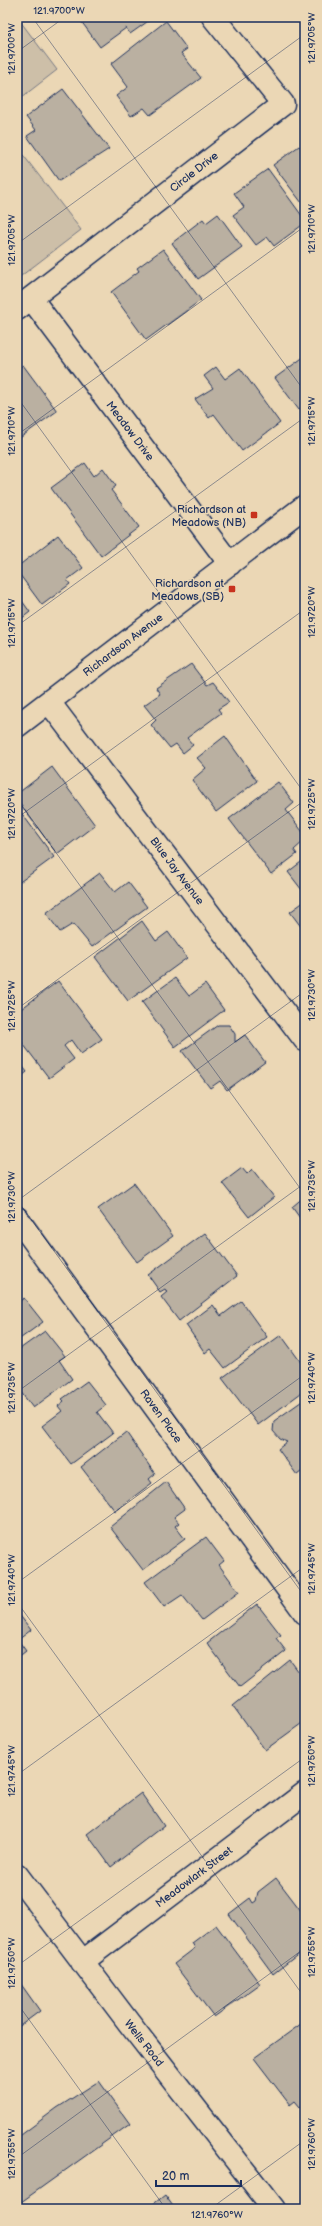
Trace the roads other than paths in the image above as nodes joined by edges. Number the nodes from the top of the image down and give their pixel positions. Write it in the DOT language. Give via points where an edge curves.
graph roads {
  1 [pos="213,17"];
  2 [pos="24,303"];
  3 [pos="305,506"];
  4 [pos="230,564"];
  5 [pos="49,702"];
  6 [pos="17,726"];
  7 [pos="305,1040"];
  8 [pos="17,1218"];
  9 [pos="305,1613"];
  10 [pos="305,1793"];
  11 [pos="17,1875"];
  12 [pos="82,1962"];
  13 [pos="274,2209"];
  1 -- 2 [label="street, Circle Drive" via="283,104"];
  2 -- 4 [label="street, Meadow Drive"];
  3 -- 4 [label="street, Richardson Avenue"];
  4 -- 5 [label="street, Richardson Avenue"];
  5 -- 6 [label="street, Richardson Avenue"];
  5 -- 7 [label="street, Blue Jay Avenue"];
  8 -- 9 [label="street, Raven Place"];
  10 -- 12 [label="street, Meadowlark Street"];
  11 -- 12 [label="street, Wells Road"];
  12 -- 13 [label="street, Wells Road"];
}
